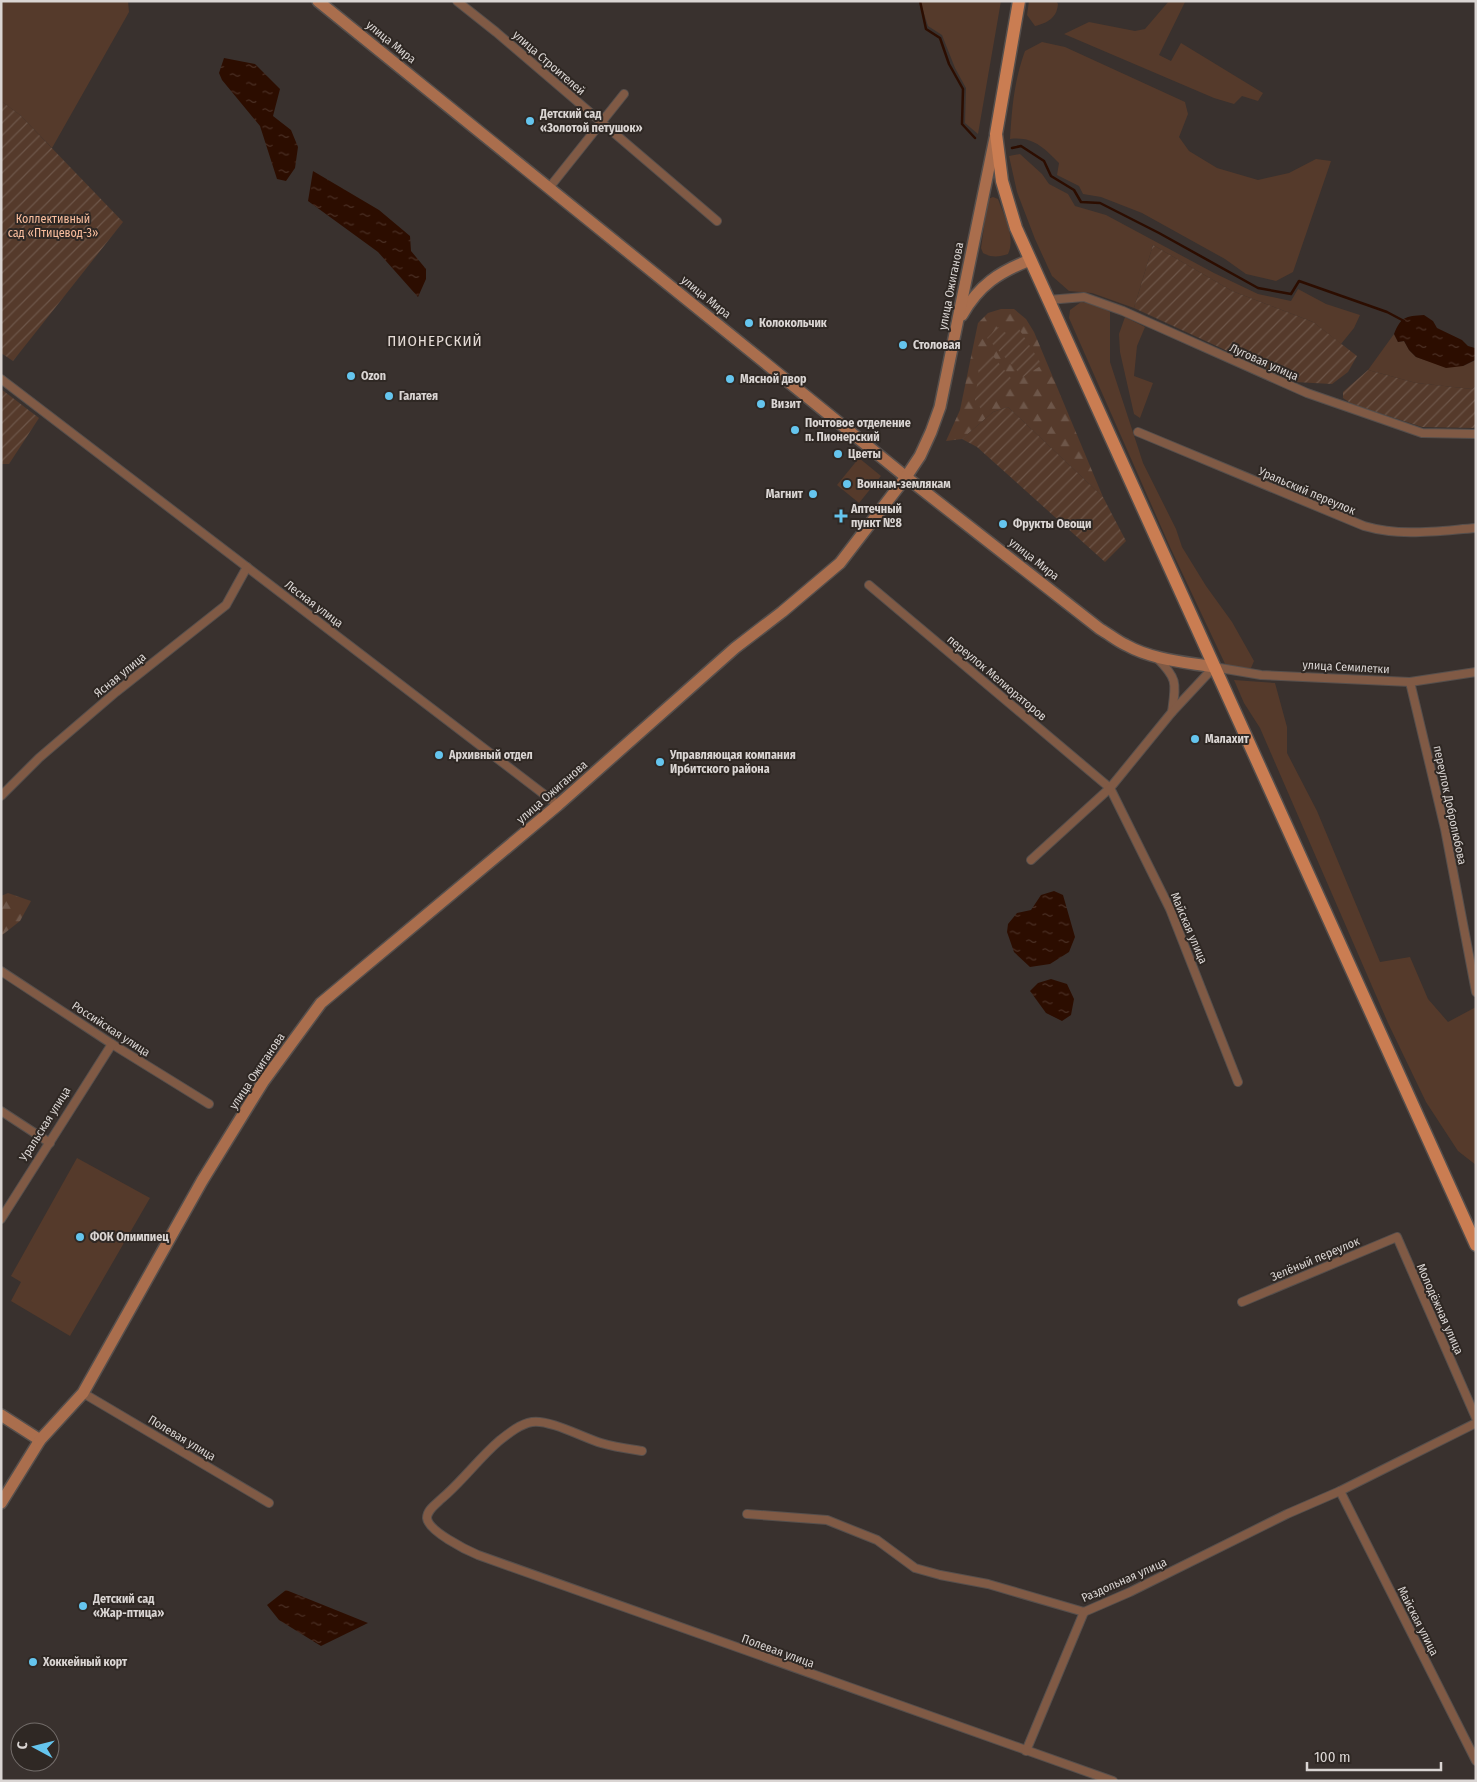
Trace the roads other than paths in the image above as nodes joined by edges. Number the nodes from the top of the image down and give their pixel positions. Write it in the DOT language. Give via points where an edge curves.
graph roads {
  1 [pos="318,1"];
  2 [pos="457,1"];
  3 [pos="1019,1"];
  4 [pos="624,94"];
  5 [pos="601,124"];
  6 [pos="996,134"];
  7 [pos="549,188"];
  8 [pos="717,221"];
  9 [pos="1030,260"];
  10 [pos="1048,300"];
  11 [pos="958,323"];
  12 [pos="1,378"];
  13 [pos="1138,432"];
  14 [pos="1476,434"];
  15 [pos="906,477"];
  16 [pos="1476,528"];
  17 [pos="247,567"];
  18 [pos="869,585"];
  19 [pos="1156,656"];
  20 [pos="1214,666"];
  21 [pos="1476,672"];
  22 [pos="1410,682"];
  23 [pos="1172,712"];
  24 [pos="1110,788"];
  25 [pos="1,796"];
  26 [pos="558,805"];
  27 [pos="1031,860"];
  28 [pos="1,971"];
  29 [pos="1476,992"];
  30 [pos="112,1044"];
  31 [pos="1238,1082"];
  32 [pos="210,1104"];
  33 [pos="1,1111"];
  34 [pos="50,1143"];
  35 [pos="1,1219"];
  36 [pos="1397,1237"];
  37 [pos="1476,1245"];
  38 [pos="1242,1302"];
  39 [pos="83,1392"];
  40 [pos="1,1415"];
  41 [pos="1476,1418"];
  42 [pos="1476,1423"];
  43 [pos="40,1440"];
  44 [pos="642,1451"];
  45 [pos="1340,1491"];
  46 [pos="1,1503"];
  47 [pos="269,1503"];
  48 [pos="747,1514"];
  49 [pos="1084,1612"];
  50 [pos="1026,1751"];
  51 [pos="1476,1761"];
  52 [pos="1112,1781"];
  1 -- 7 [label="street, улица Мира"];
  2 -- 5 [label="street, улица Строителей"];
  3 -- 6 [label="main road"];
  4 -- 5 [label="street"];
  5 -- 7 [label="street"];
  5 -- 8 [label="street, улица Строителей"];
  6 -- 9 [label="main road" via="1008,205"];
  6 -- 11 [label="street, улица Ожиганова"];
  7 -- 15 [label="street, улица Мира"];
  9 -- 10 [label="main road"];
  9 -- 11 [label="street" via="987,283 970,301"];
  10 -- 14 [label="street, Луговая улица" via="1084,297 1307,393 1422,434"];
  10 -- 20 [label="main road"];
  11 -- 15 [label="street, улица Ожиганова" via="940,407 927,440"];
  12 -- 17 [label="street, Лесная улица"];
  13 -- 16 [label="street, Уральский переулок" via="1383,532 1414,534"];
  15 -- 19 [label="street, улица Мира" via="1100,629 1126,646"];
  15 -- 26 [label="street, улица Ожиганова" via="840,563 735,648"];
  17 -- 25 [label="street, Ясная улица" via="226,605 116,692 39,758"];
  17 -- 26 [label="street, Лесная улица"];
  18 -- 24 [label="street, переулок Мелиораторов"];
  19 -- 20 [label="street, улица Мира"];
  19 -- 23 [label="street" via="1171,671 1176,685"];
  20 -- 22 [label="street, улица Семилетки" via="1261,674"];
  20 -- 23 [label="street"];
  20 -- 37 [label="main road"];
  21 -- 22 [label="street, улица Семилетки"];
  22 -- 29 [label="street, переулок Добролюбова" via="1445,829"];
  23 -- 24 [label="street"];
  24 -- 27 [label="street"];
  24 -- 31 [label="street, Майская улица" via="1170,909"];
  26 -- 39 [label="street, улица Ожиганова" via="321,1003 263,1082"];
  28 -- 30 [label="street, Российская улица"];
  30 -- 32 [label="street, Российская улица"];
  30 -- 34 [label="street, Уральская улица"];
  33 -- 34 [label="street"];
  34 -- 35 [label="street, Уральская улица"];
  36 -- 38 [label="street, Зелёный переулок"];
  36 -- 41 [label="street, Молодёжная улица"];
  39 -- 43 [label="street, улица Ожиганова"];
  39 -- 47 [label="street, Полевая улица"];
  40 -- 43 [label="street"];
  42 -- 45 [label="street, Раздольная улица"];
  43 -- 46 [label="street, улица Ожиганова"];
  44 -- 50 [label="street, Полевая улица" via="602,1444 546,1423 521,1425 499,1441 428,1512 427,1520 431,1527 478,1555"];
  45 -- 49 [label="street, Раздольная улица"];
  45 -- 51 [label="street, Майская улица"];
  48 -- 49 [label="street, Раздольная улица" via="827,1520 877,1540 915,1568 988,1584"];
  49 -- 50 [label="street"];
  50 -- 52 [label="street, Полевая улица"];
}
